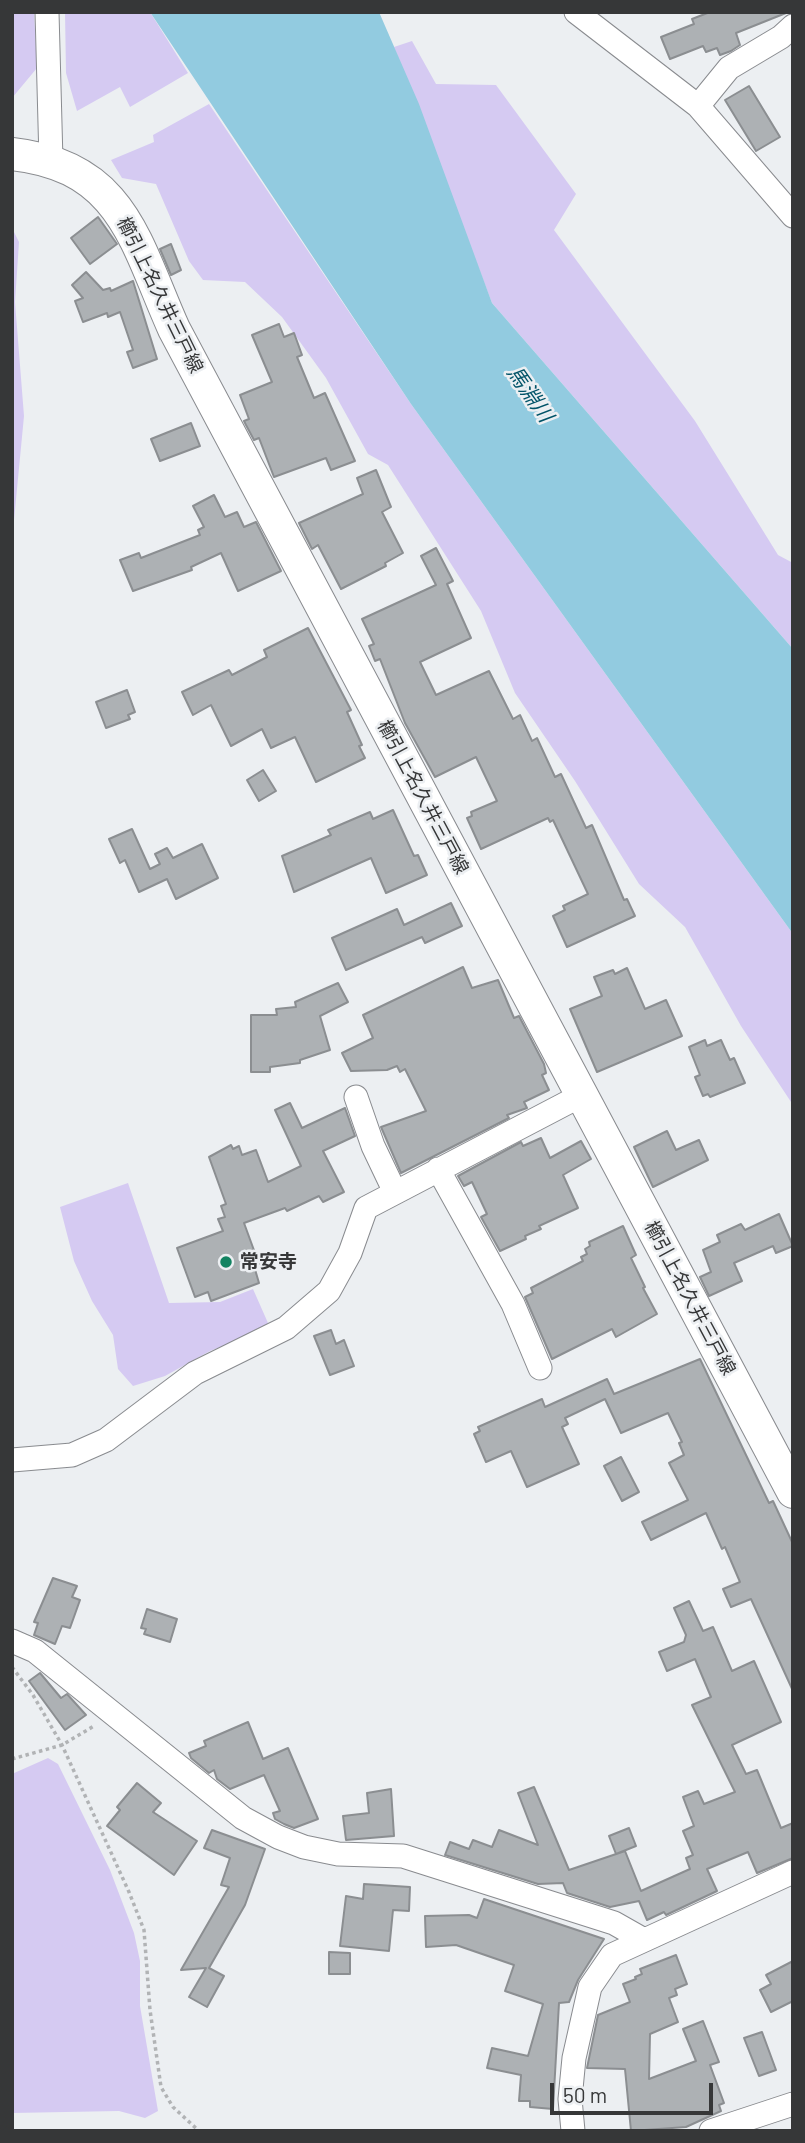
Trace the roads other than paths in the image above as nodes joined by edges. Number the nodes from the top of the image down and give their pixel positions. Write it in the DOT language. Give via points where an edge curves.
graph roads {
  1 [pos="47,12"];
  2 [pos="576,12"];
  3 [pos="793,26"];
  4 [pos="698,106"];
  5 [pos="12,155"];
  6 [pos="51,161"];
  7 [pos="793,216"];
  8 [pos="582,1095"];
  9 [pos="356,1097"];
  10 [pos="438,1169"];
  11 [pos="394,1190"];
  12 [pos="540,1368"];
  13 [pos="12,1460"];
  14 [pos="793,1492"];
  15 [pos="12,1641"];
  16 [pos="793,1872"];
  17 [pos="643,1940"];
  18 [pos="793,2104"];
  19 [pos="573,2131"];
  20 [pos="711,2131"];
  1 -- 6 [label="street"];
  2 -- 4 [label="street"];
  3 -- 4 [label="street" via="729,68"];
  4 -- 7 [label="street"];
  5 -- 6 [label="main road, 櫛引上名久井三戸線"];
  6 -- 8 [label="main road, 櫛引上名久井三戸線" via="75,169 101,188 123,217 181,342"];
  8 -- 10 [label="street"];
  8 -- 14 [label="main road, 櫛引上名久井三戸線"];
  9 -- 11 [label="street"];
  10 -- 11 [label="street"];
  10 -- 12 [label="street" via="513,1304"];
  11 -- 13 [label="street" via="366,1208 351,1253 329,1291 286,1328 195,1373 106,1440 72,1455"];
  15 -- 17 [label="street" via="35,1651 243,1818 278,1837 338,1854 403,1856 614,1923"];
  16 -- 17 [label="street"];
  17 -- 19 [label="street" via="612,1955 590,1987 573,2071"];
  18 -- 20 [label="street"];
}
